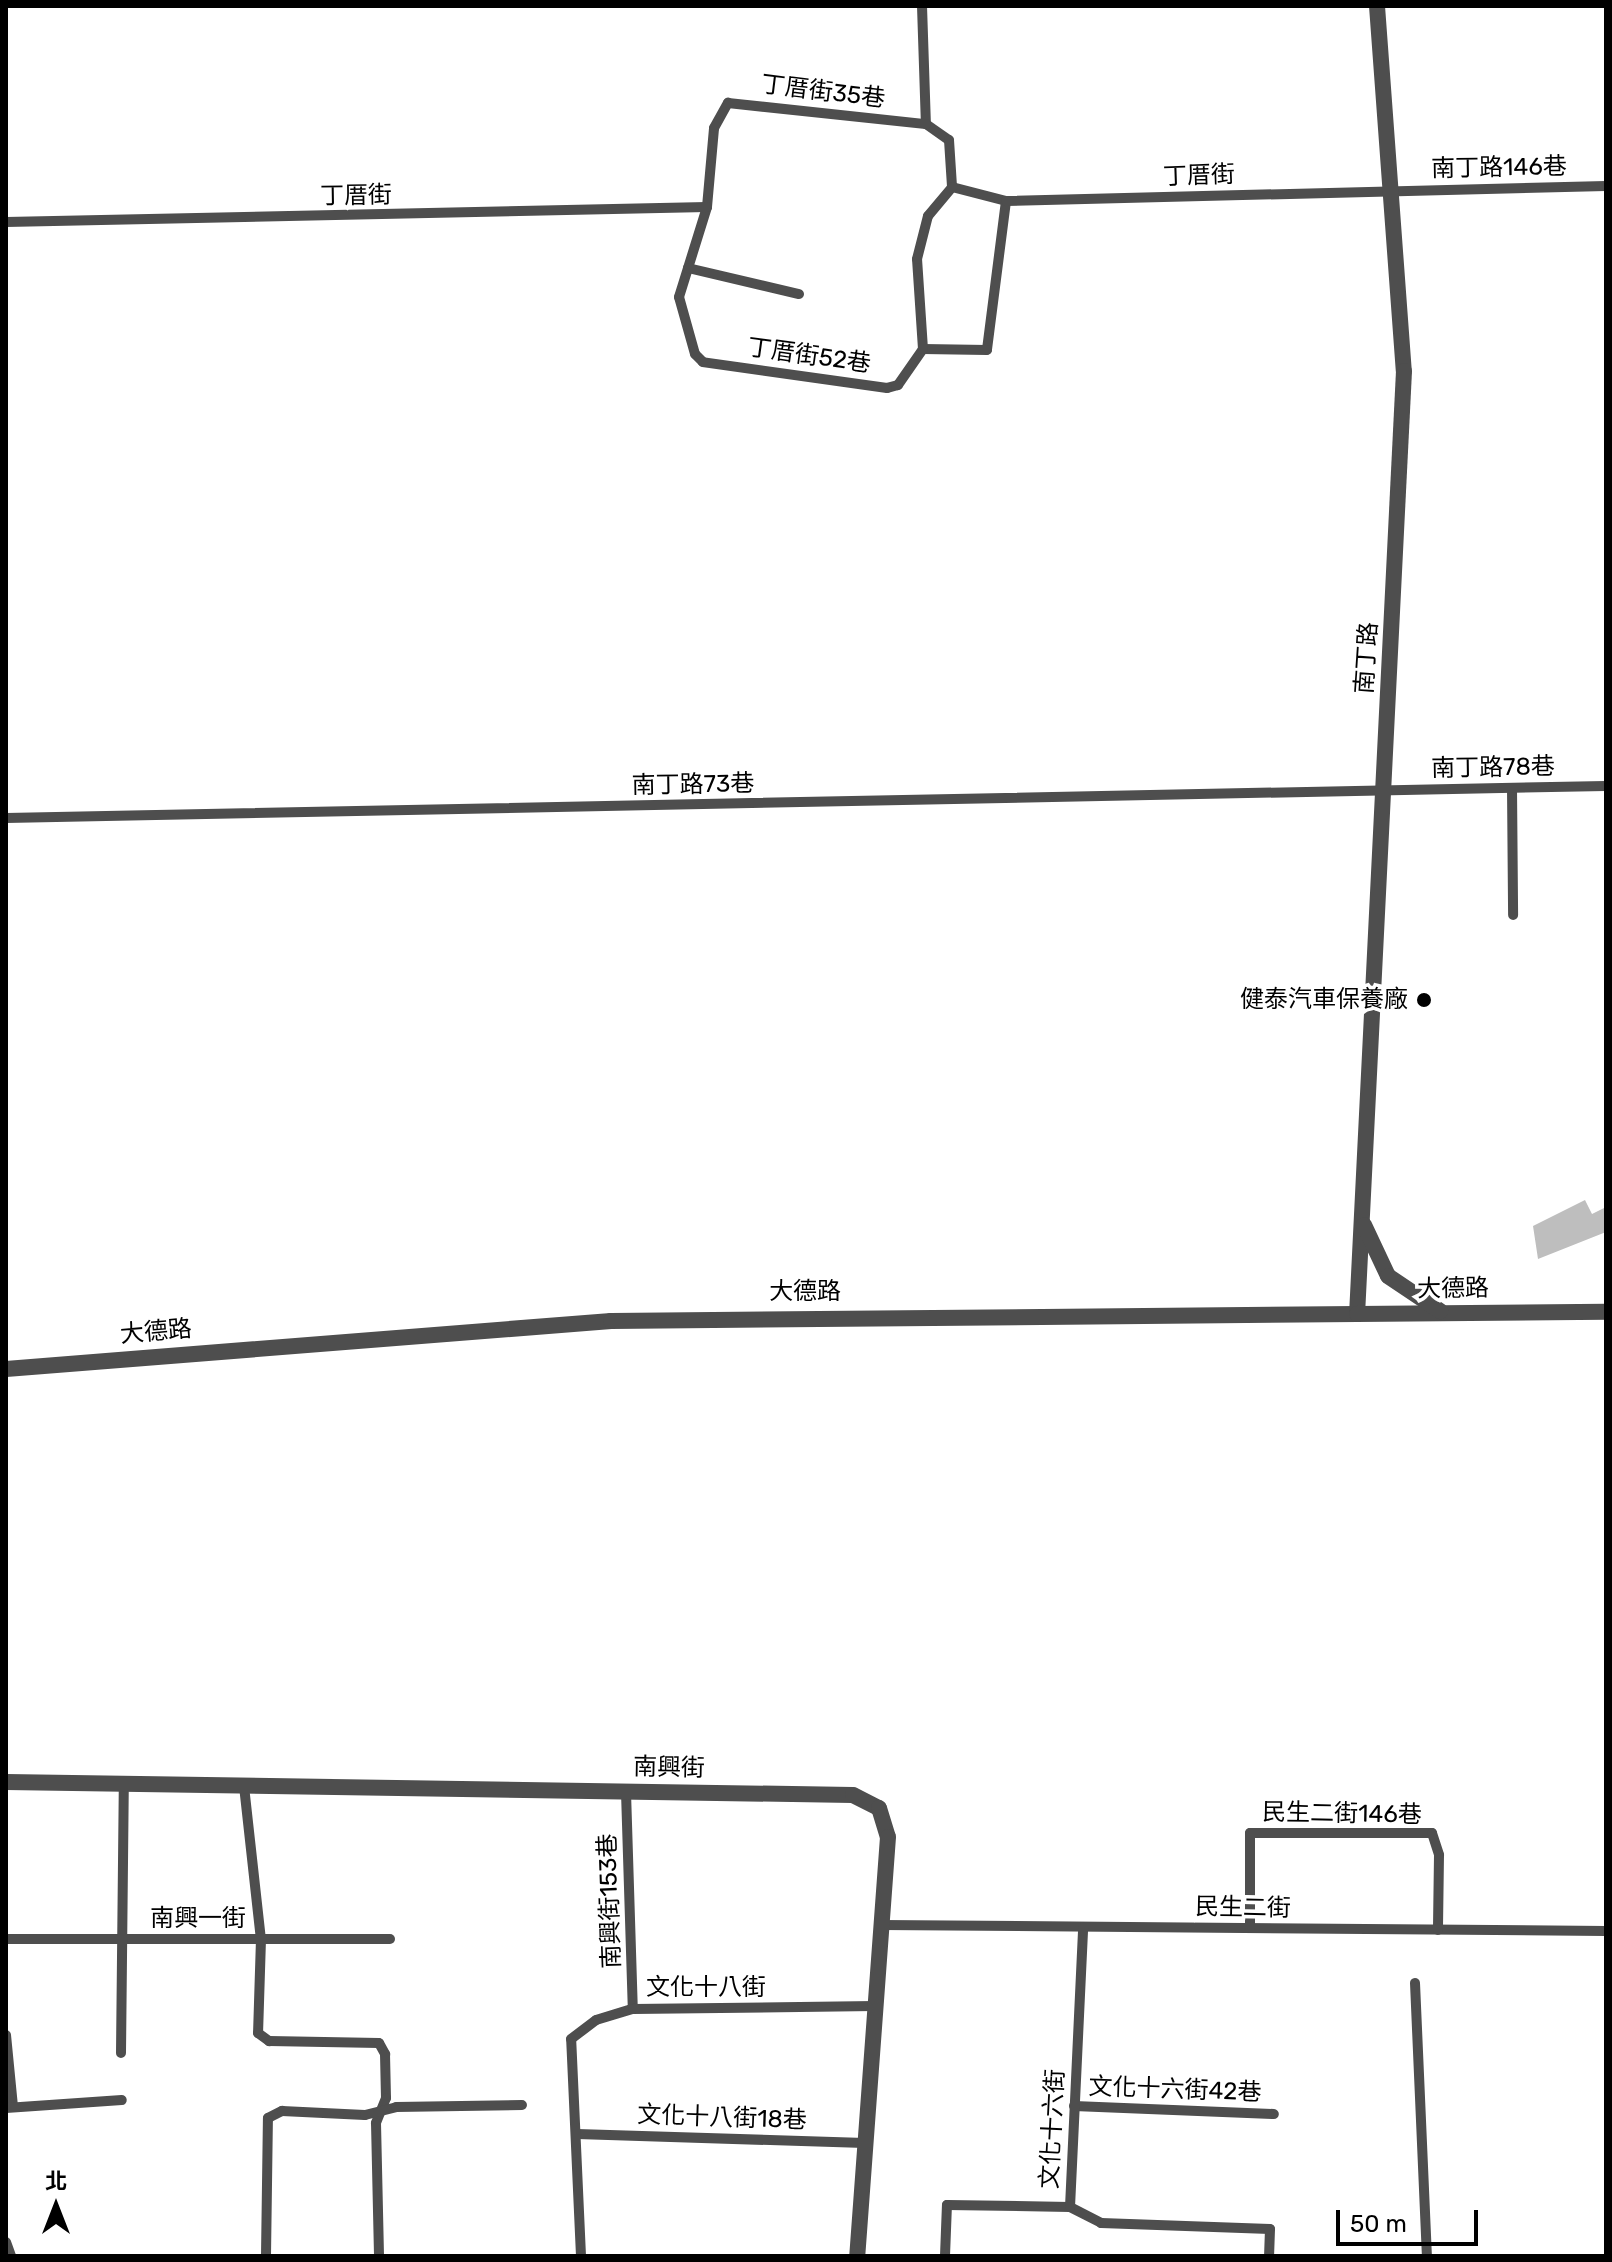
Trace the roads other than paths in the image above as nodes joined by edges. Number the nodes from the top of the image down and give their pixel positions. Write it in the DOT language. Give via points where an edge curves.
graph roads {
  1 [pos="922,6"];
  2 [pos="1377,6"];
  3 [pos="926,124"];
  4 [pos="1606,186"];
  5 [pos="952,187"];
  6 [pos="1392,190"];
  7 [pos="1006,201"];
  8 [pos="707,207"];
  9 [pos="6,222"];
  10 [pos="688,268"];
  11 [pos="799,294"];
  12 [pos="923,349"];
  13 [pos="1606,786"];
  14 [pos="1512,788"];
  15 [pos="1381,790"];
  16 [pos="6,818"];
  17 [pos="1513,915"];
  18 [pos="1360,1210"];
  19 [pos="1606,1312"];
  20 [pos="1446,1313"];
  21 [pos="1357,1314"];
  22 [pos="6,1369"];
  23 [pos="6,1782"];
  24 [pos="124,1784"];
  25 [pos="244,1786"];
  26 [pos="626,1792"];
  27 [pos="881,1925"];
  28 [pos="1083,1927"];
  29 [pos="1250,1928"];
  30 [pos="1438,1930"];
  31 [pos="1606,1931"];
  32 [pos="6,1939"];
  33 [pos="117,1939"];
  34 [pos="261,1939"];
  35 [pos="390,1939"];
  36 [pos="1415,1983"];
  37 [pos="875,2006"];
  38 [pos="633,2009"];
  39 [pos="6,2035"];
  40 [pos="121,2053"];
  41 [pos="122,2100"];
  42 [pos="522,2105"];
  43 [pos="1074,2106"];
  44 [pos="9,2108"];
  45 [pos="380,2111"];
  46 [pos="1274,2114"];
  47 [pos="577,2134"];
  48 [pos="865,2143"];
  49 [pos="1070,2207"];
  50 [pos="6,2242"];
  51 [pos="11,2256"];
  52 [pos="266,2256"];
  53 [pos="379,2256"];
  54 [pos="581,2256"];
  55 [pos="857,2256"];
  56 [pos="945,2256"];
  57 [pos="1269,2256"];
  58 [pos="1427,2256"];
  1 -- 3 [label="lane"];
  2 -- 6 [label="street, 南丁路"];
  3 -- 5 [label="lane" via="949,140"];
  3 -- 8 [label="lane, 丁厝街35巷" via="728,103 714,128"];
  4 -- 6 [label="lane, 南丁路146巷"];
  5 -- 7 [label="lane"];
  5 -- 12 [label="lane" via="928,216 917,259"];
  6 -- 7 [label="lane, 丁厝街"];
  6 -- 15 [label="street, 南丁路" via="1404,371"];
  7 -- 12 [label="lane" via="987,350"];
  8 -- 9 [label="lane, 丁厝街"];
  8 -- 10 [label="lane, 丁厝街52巷"];
  10 -- 11 [label="lane"];
  10 -- 12 [label="lane, 丁厝街52巷" via="679,297 703,362 887,388 898,385"];
  13 -- 14 [label="lane, 南丁路78巷"];
  14 -- 15 [label="lane, 南丁路78巷"];
  14 -- 17 [label="lane"];
  15 -- 16 [label="lane, 南丁路73巷"];
  15 -- 18 [label="street, 南丁路"];
  18 -- 20 [label="street" via="1388,1276"];
  18 -- 21 [label="street, 南丁路"];
  19 -- 20 [label="street, 大德路"];
  20 -- 21 [label="street, 大德路"];
  21 -- 22 [label="street, 大德路" via="640,1320"];
  23 -- 24 [label="street, 南興街"];
  24 -- 25 [label="street, 南興街"];
  24 -- 33 [label="lane"];
  25 -- 26 [label="street, 南興街"];
  25 -- 34 [label="lane"];
  26 -- 27 [label="street, 南興街" via="853,1795 879,1808 888,1837"];
  26 -- 38 [label="lane, 南興街153巷"];
  27 -- 28 [label="lane, 民生二街"];
  27 -- 37 [label="street, 南興街"];
  28 -- 29 [label="lane, 民生二街"];
  28 -- 43 [label="lane, 文化十六街"];
  29 -- 30 [label="lane, 民生二街"];
  29 -- 30 [label="lane, 民生二街146巷" via="1250,1833 1432,1833 1439,1855"];
  30 -- 31 [label="lane, 民生二街"];
  32 -- 33 [label="lane, 南興一街"];
  33 -- 34 [label="lane, 南興一街"];
  33 -- 40 [label="lane"];
  34 -- 35 [label="lane, 南興一街"];
  34 -- 45 [label="lane" via="258,2033 269,2041 379,2043 386,2098"];
  36 -- 58 [label="lane"];
  37 -- 38 [label="lane, 文化十八街"];
  37 -- 48 [label="street, 南興街"];
  38 -- 47 [label="lane, 文化十八街" via="596,2020 571,2039"];
  39 -- 44 [label="lane"];
  41 -- 44 [label="lane"];
  42 -- 45 [label="lane"];
  43 -- 46 [label="lane, 文化十六街42巷"];
  43 -- 49 [label="lane, 文化十六街"];
  45 -- 52 [label="lane" via="282,2111 268,2118"];
  45 -- 53 [label="lane"];
  47 -- 48 [label="lane, 文化十八街18巷"];
  47 -- 54 [label="lane, 文化十八街"];
  48 -- 55 [label="street, 南興街"];
  49 -- 56 [label="lane, 文化十六街" via="947,2205"];
  49 -- 57 [label="lane" via="1101,2223 1270,2229"];
  50 -- 51 [label="lane"];
}
